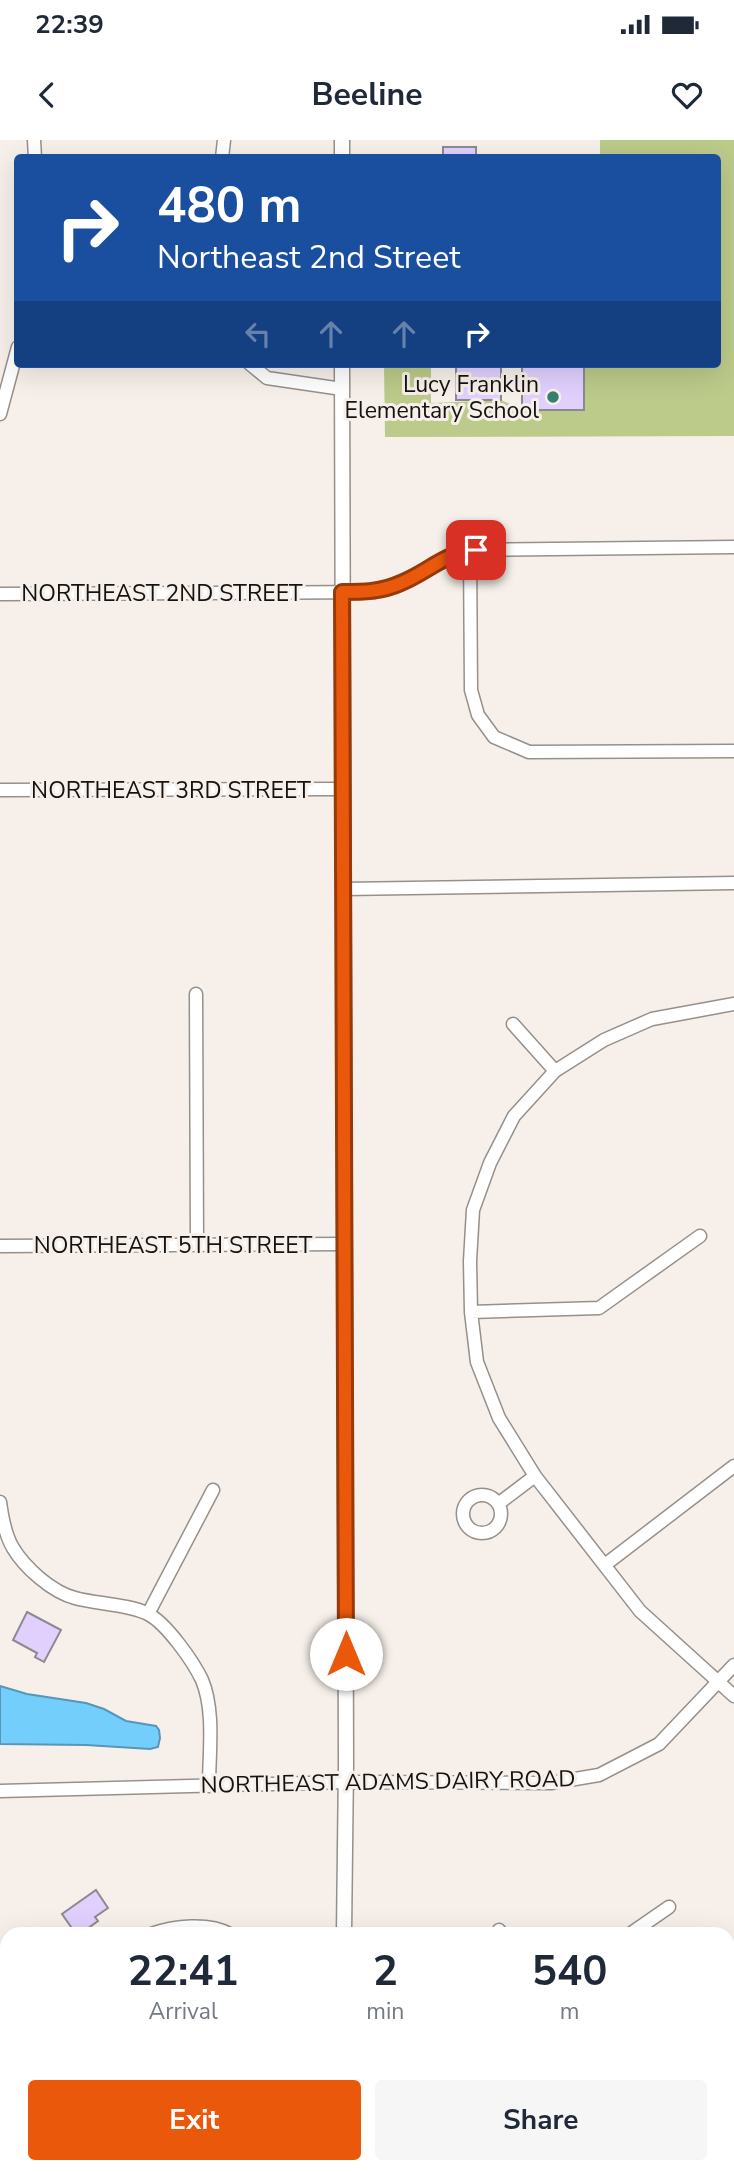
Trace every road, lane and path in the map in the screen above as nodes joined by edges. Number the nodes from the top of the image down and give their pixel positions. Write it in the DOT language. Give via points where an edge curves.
graph roads {
  1 [pos="14,362"];
  2 [pos="255,368"];
  3 [pos="342,368"];
  4 [pos="342,388"];
  5 [pos="0,414"];
  6 [pos="734,547"];
  7 [pos="470,550"];
  8 [pos="342,592"];
  9 [pos="0,594"];
  10 [pos="734,751"];
  11 [pos="342,789"];
  12 [pos="0,790"];
  13 [pos="734,883"];
  14 [pos="344,889"];
  15 [pos="195,994"];
  16 [pos="734,1004"];
  17 [pos="513,1024"];
  18 [pos="555,1071"];
  19 [pos="700,1236"];
  20 [pos="345,1244"];
  21 [pos="197,1245"];
  22 [pos="0,1246"];
  23 [pos="471,1312"];
  24 [pos="734,1466"];
  25 [pos="536,1476"];
  26 [pos="213,1490"];
  27 [pos="0,1502"];
  28 [pos="498,1504"];
  29 [pos="606,1564"];
  30 [pos="148,1614"];
  31 [pos="734,1665"];
  32 [pos="718,1683"];
  33 [pos="734,1696"];
  34 [pos="346,1783"];
  35 [pos="209,1786"];
  36 [pos="0,1791"];
  37 [pos="669,1907"];
  38 [pos="344,1927"];
  39 [pos="640,1927"];
  1 -- 5 [label="street"];
  2 -- 4 [label="street" via="267,378"];
  3 -- 4 [label="street"];
  4 -- 8 [label="street"];
  6 -- 7 [label="street, NORTHEAST 2ND STREET"];
  7 -- 8 [label="street, NORTHEAST 2ND STREET" via="374,592"];
  7 -- 10 [label="street" via="471,690 478,715 494,737 528,752"];
  8 -- 9 [label="street, NORTHEAST 2ND STREET"];
  8 -- 11 [label="street"];
  11 -- 12 [label="street, NORTHEAST 3RD STREET"];
  11 -- 14 [label="street"];
  13 -- 14 [label="street"];
  14 -- 20 [label="street"];
  15 -- 21 [label="street"];
  16 -- 18 [label="street" via="652,1019 604,1040"];
  17 -- 18 [label="street"];
  18 -- 23 [label="street" via="514,1116 481,1186 473,1210"];
  19 -- 23 [label="street" via="598,1308"];
  20 -- 21 [label="street, NORTHEAST 5TH STREET"];
  20 -- 34 [label="street"];
  21 -- 22 [label="street, NORTHEAST 5TH STREET"];
  23 -- 25 [label="street" via="477,1362 499,1418"];
  24 -- 29 [label="street"];
  25 -- 28 [label="street"];
  25 -- 29 [label="street"];
  26 -- 30 [label="street"];
  27 -- 30 [label="street" via="13,1548 53,1587 73,1598"];
  29 -- 32 [label="street" via="640,1611"];
  30 -- 35 [label="street" via="173,1636 202,1681 208,1704"];
  31 -- 32 [label="street, NORTHEAST ADAMS DAIRY ROAD"];
  32 -- 33 [label="street"];
  32 -- 34 [label="street, NORTHEAST ADAMS DAIRY ROAD" via="659,1744 599,1775 551,1783"];
  34 -- 35 [label="street, NORTHEAST ADAMS DAIRY ROAD"];
  34 -- 38 [label="street"];
  35 -- 36 [label="street, NORTHEAST ADAMS DAIRY ROAD"];
  37 -- 39 [label="street"];
}
